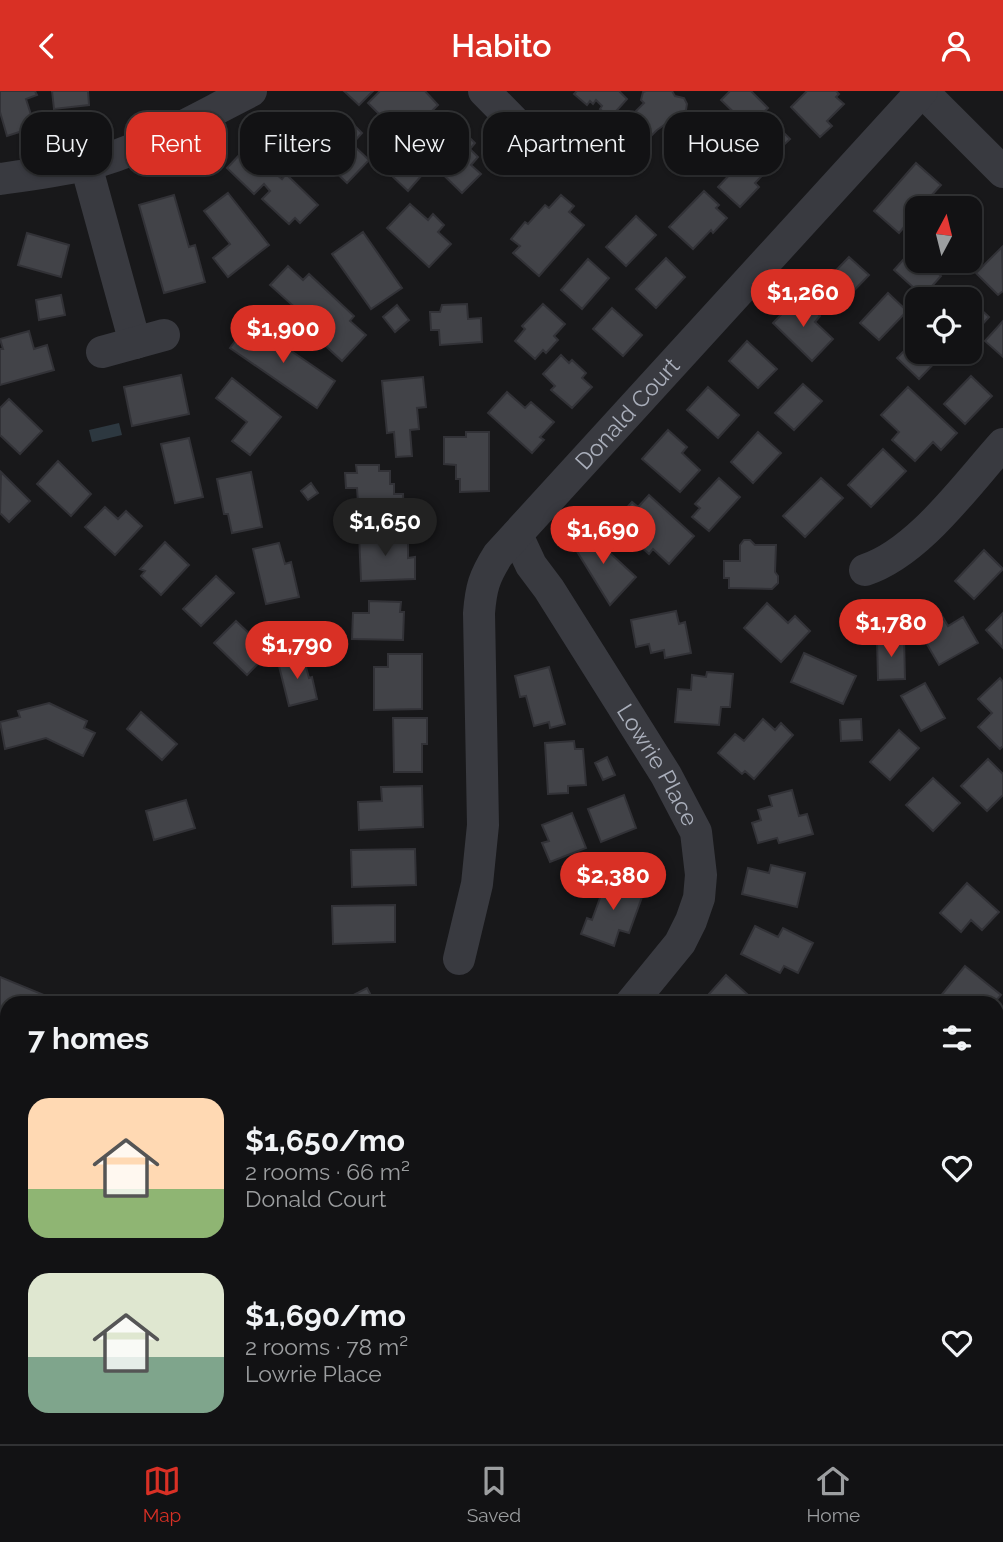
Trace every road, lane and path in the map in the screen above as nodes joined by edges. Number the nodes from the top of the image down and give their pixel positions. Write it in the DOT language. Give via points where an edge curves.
graph roads {
  1 [pos="251,91"];
  2 [pos="484,91"];
  3 [pos="922,91"];
  4 [pos="505,112"];
  5 [pos="112,155"];
  6 [pos="1003,172"];
  7 [pos="25,175"];
  8 [pos="90,175"];
  9 [pos="0,179"];
  10 [pos="102,352"];
  11 [pos="1003,444"];
  12 [pos="517,535"];
  13 [pos="865,570"];
  14 [pos="459,959"];
  15 [pos="637,996"];
  1 -- 5 [label="street"];
  2 -- 4 [label="street"];
  3 -- 6 [label="street"];
  3 -- 12 [label="street, Donald Court"];
  7 -- 9 [label="street"];
  8 -- 10 [label="street" via="150,339"];
  11 -- 13 [label="street" via="916,540 883,564"];
  12 -- 14 [label="street, Donald Court" via="498,555 481,591 482,856"];
  12 -- 15 [label="street, Lowrie Place" via="531,565 666,775 696,832 701,875 691,921 680,943"];
}
